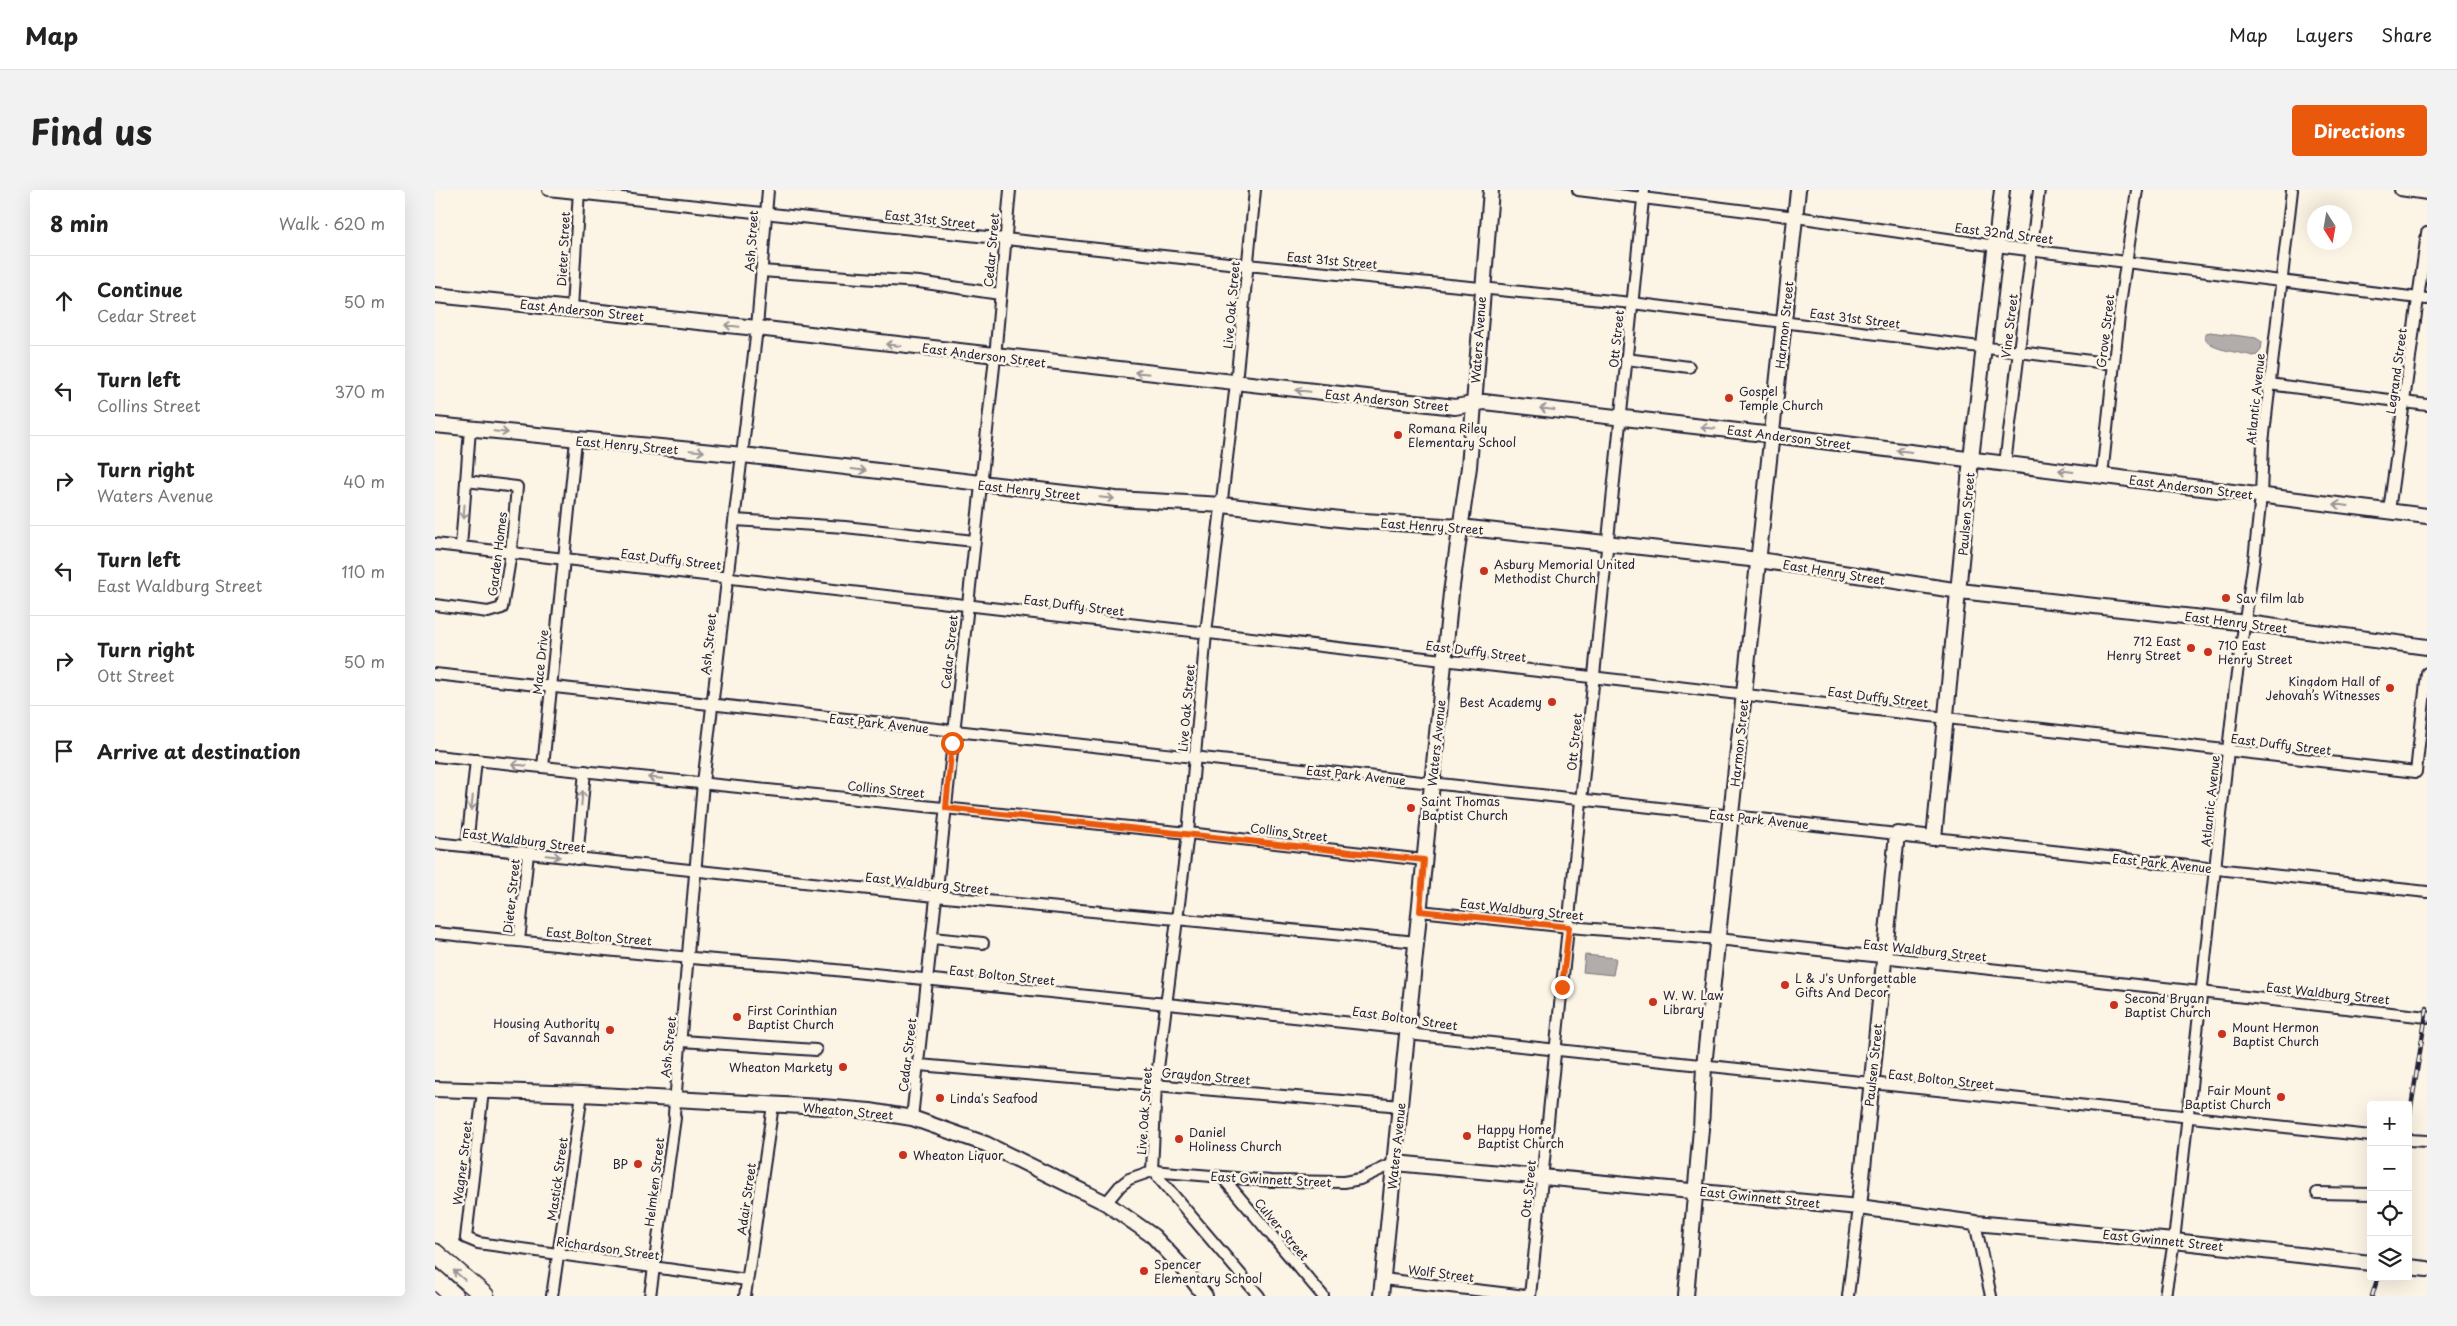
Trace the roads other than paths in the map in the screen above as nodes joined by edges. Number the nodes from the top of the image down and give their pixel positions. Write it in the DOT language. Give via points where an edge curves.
graph roads {
  1 [pos="548,190"];
  2 [pos="768,190"];
  3 [pos="1010,190"];
  4 [pos="1255,190"];
  5 [pos="1491,190"];
  6 [pos="1578,190"];
  7 [pos="1799,190"];
  8 [pos="2002,190"];
  9 [pos="2039,190"];
  10 [pos="2137,190"];
  11 [pos="2292,190"];
  12 [pos="2400,190"];
  13 [pos="579,192"];
  14 [pos="1643,193"];
  15 [pos="2427,194"];
  16 [pos="766,214"];
  17 [pos="1796,217"];
  18 [pos="2427,233"];
  19 [pos="1004,239"];
  20 [pos="1996,246"];
  21 [pos="2031,249"];
  22 [pos="2127,262"];
  23 [pos="1247,265"];
  24 [pos="761,271"];
  25 [pos="2280,282"];
  26 [pos="1482,286"];
  27 [pos="1000,294"];
  28 [pos="435,295"];
  29 [pos="2423,299"];
  30 [pos="1632,303"];
  31 [pos="572,309"];
  32 [pos="1785,321"];
  33 [pos="757,328"];
  34 [pos="1985,347"];
  35 [pos="2019,352"];
  36 [pos="995,357"];
  37 [pos="1626,359"];
  38 [pos="2113,364"];
  39 [pos="1689,367"];
  40 [pos="1236,384"];
  41 [pos="2269,384"];
  42 [pos="2404,402"];
  43 [pos="1473,404"];
  44 [pos="2427,405"];
  45 [pos="1620,418"];
  46 [pos="435,425"];
  47 [pos="470,429"];
  48 [pos="1773,435"];
  49 [pos="576,440"];
  50 [pos="743,456"];
  51 [pos="1971,459"];
  52 [pos="2005,464"];
  53 [pos="2101,476"];
  54 [pos="466,481"];
  55 [pos="980,484"];
  56 [pos="2261,496"];
  57 [pos="1223,505"];
  58 [pos="2389,511"];
  59 [pos="2427,516"];
  60 [pos="735,520"];
  61 [pos="1461,527"];
  62 [pos="974,541"];
  63 [pos="435,544"];
  64 [pos="1607,544"];
  65 [pos="461,547"];
  66 [pos="511,553"];
  67 [pos="564,559"];
  68 [pos="1759,560"];
  69 [pos="728,578"];
  70 [pos="1960,592"];
  71 [pos="435,605"];
  72 [pos="967,605"];
  73 [pos="2247,623"];
  74 [pos="1206,633"];
  75 [pos="2427,647"];
  76 [pos="1445,660"];
  77 [pos="2427,673"];
  78 [pos="435,674"];
  79 [pos="1593,677"];
  80 [pos="550,687"];
  81 [pos="1744,695"];
  82 [pos="714,704"];
  83 [pos="1947,718"];
  84 [pos="953,731"];
  85 [pos="2229,750"];
  86 [pos="435,756"];
  87 [pos="1194,757"];
  88 [pos="476,760"];
  89 [pos="543,768"];
  90 [pos="585,771"];
  91 [pos="703,783"];
  92 [pos="1432,783"];
  93 [pos="1581,800"];
  94 [pos="946,808"];
  95 [pos="1731,816"];
  96 [pos="1188,833"];
  97 [pos="1897,834"];
  98 [pos="1934,838"];
  99 [pos="435,843"];
  100 [pos="467,846"];
  101 [pos="529,854"];
  102 [pos="577,859"];
  103 [pos="1424,860"];
  104 [pos="2215,869"];
  105 [pos="695,872"];
  106 [pos="2427,892"];
  107 [pos="935,896"];
  108 [pos="1420,911"];
  109 [pos="1176,920"];
  110 [pos="1569,927"];
  111 [pos="435,933"];
  112 [pos="932,938"];
  113 [pos="1718,939"];
  114 [pos="519,941"];
  115 [pos="1417,942"];
  116 [pos="983,943"];
  117 [pos="689,958"];
  118 [pos="1884,958"];
  119 [pos="928,981"];
  120 [pos="2202,992"];
  121 [pos="1167,1004"];
  122 [pos="2427,1017"];
  123 [pos="1408,1029"];
  124 [pos="682,1041"];
  125 [pos="1555,1049"];
  126 [pos="816,1050"];
  127 [pos="919,1065"];
  128 [pos="1704,1066"];
  129 [pos="1156,1084"];
  130 [pos="1871,1084"];
  131 [pos="435,1089"];
  132 [pos="483,1091"];
  133 [pos="582,1094"];
  134 [pos="676,1100"];
  135 [pos="773,1105"];
  136 [pos="1401,1106"];
  137 [pos="912,1118"];
  138 [pos="2188,1118"];
  139 [pos="2367,1136"];
  140 [pos="2412,1140"];
  141 [pos="2427,1141"];
  142 [pos="1395,1163"];
  143 [pos="1155,1171"];
  144 [pos="1223,1178"];
  145 [pos="1542,1178"];
  146 [pos="1695,1191"];
  147 [pos="2317,1193"];
  148 [pos="2367,1194"];
  149 [pos="1106,1203"];
  150 [pos="1859,1207"];
  151 [pos="1975,1223"];
  152 [pos="466,1238"];
  153 [pos="2174,1241"];
  154 [pos="435,1253"];
  155 [pos="559,1254"];
  156 [pos="2367,1263"];
  157 [pos="2412,1267"];
  158 [pos="655,1268"];
  159 [pos="2427,1269"];
  160 [pos="435,1279"];
  161 [pos="1383,1279"];
  162 [pos="747,1280"];
  163 [pos="454,1296"];
  164 [pos="485,1296"];
  165 [pos="552,1296"];
  166 [pos="650,1296"];
  167 [pos="745,1296"];
  168 [pos="1205,1296"];
  169 [pos="1259,1296"];
  170 [pos="1323,1296"];
  171 [pos="1381,1296"];
  172 [pos="1528,1296"];
  173 [pos="1686,1296"];
  174 [pos="1848,1296"];
  175 [pos="1991,1296"];
  176 [pos="2165,1296"];
  1 -- 13 [label="street, East 31st Street"];
  2 -- 16 [label="street, Ash Street"];
  3 -- 19 [label="street, Cedar Street"];
  4 -- 23 [label="street, Live Oak Street"];
  5 -- 26 [label="main road, Waters Avenue"];
  6 -- 14 [label="street, East 32nd Street"];
  7 -- 17 [label="main road, Harmon Street"];
  8 -- 20 [label="main road, Paulsen Street"];
  9 -- 21 [label="street, Vine Street"];
  10 -- 22 [label="street, Grove Street"];
  11 -- 25 [label="street, Atlantic Avenue"];
  12 -- 15 [label="street"];
  13 -- 16 [label="street, East 31st Street"];
  13 -- 31 [label="street, Dieter Street"];
  14 -- 17 [label="street, East 32nd Street"];
  14 -- 30 [label="street, Ott Street"];
  16 -- 19 [label="street, East 31st Street"];
  16 -- 24 [label="street, Ash Street"];
  17 -- 20 [label="street, East 32nd Street"];
  17 -- 32 [label="main road, Harmon Street"];
  18 -- 29 [label="street, Legrand Street"];
  19 -- 23 [label="street, East 31st Street"];
  19 -- 27 [label="street, Cedar Street"];
  20 -- 21 [label="street, East 32nd Street"];
  20 -- 34 [label="main road, Paulsen Street"];
  21 -- 22 [label="street, East 32nd Street"];
  21 -- 35 [label="street, Vine Street"];
  22 -- 25 [label="street, East 32nd Street"];
  22 -- 38 [label="street, Grove Street"];
  23 -- 26 [label="street, East 31st Street"];
  23 -- 40 [label="street, Live Oak Street"];
  24 -- 27 [label="street" via="919,282"];
  24 -- 33 [label="street, Ash Street"];
  25 -- 29 [label="street, East 32nd Street"];
  25 -- 41 [label="street, Atlantic Avenue"];
  26 -- 30 [label="street, East 31st Street"];
  26 -- 43 [label="main road, Waters Avenue"];
  27 -- 36 [label="street, Cedar Street"];
  28 -- 31 [label="main road, East Anderson Street"];
  29 -- 42 [label="street, Legrand Street"];
  30 -- 32 [label="street, East 31st Street"];
  30 -- 37 [label="street, Ott Street"];
  33 -- 31 [label="main road, East Anderson Street, one-way"];
  32 -- 34 [label="street, East 31st Street"];
  32 -- 48 [label="main road, Harmon Street"];
  36 -- 33 [label="main road, East Anderson Street, one-way"];
  33 -- 50 [label="street, Ash Street"];
  34 -- 35 [label="street, East 31st Street"];
  34 -- 51 [label="main road, Paulsen Street"];
  35 -- 38 [label="street, East 31st Street"];
  35 -- 52 [label="street, Vine Street"];
  40 -- 36 [label="main road, East Anderson Street, one-way"];
  36 -- 55 [label="street, Cedar Street"];
  37 -- 39 [label="street"];
  37 -- 45 [label="street, Ott Street"];
  38 -- 53 [label="street, Grove Street"];
  43 -- 40 [label="main road, East Anderson Street, one-way" via="1455,407"];
  40 -- 57 [label="street, Live Oak Street"];
  41 -- 42 [label="street"];
  41 -- 56 [label="street, Atlantic Avenue"];
  42 -- 44 [label="street"];
  42 -- 58 [label="street, Legrand Street"];
  45 -- 43 [label="main road, East Anderson Street, one-way" via="1484,402"];
  43 -- 61 [label="main road, Waters Avenue"];
  48 -- 45 [label="main road, East Anderson Street, one-way"];
  45 -- 64 [label="street, Ott Street"];
  46 -- 47 [label="main road, East Henry Street"];
  47 -- 49 [label="main road, East Henry Street, one-way"];
  47 -- 54 [label="street"];
  51 -- 48 [label="main road, East Anderson Street, one-way"];
  48 -- 68 [label="main road, Harmon Street"];
  49 -- 50 [label="main road, East Henry Street, one-way"];
  49 -- 67 [label="street"];
  50 -- 55 [label="main road, East Henry Street, one-way"];
  50 -- 60 [label="street, Ash Street"];
  51 -- 52 [label="main road, East Anderson Street"];
  51 -- 70 [label="main road, Paulsen Street"];
  53 -- 52 [label="main road, East Anderson Street, one-way"];
  53 -- 56 [label="main road, East Anderson Street"];
  54 -- 65 [label="street, one-way"];
  54 -- 66 [label="street, Garden Homes" via="517,487"];
  55 -- 57 [label="main road, East Henry Street, one-way" via="1116,499"];
  55 -- 62 [label="street, Cedar Street"];
  58 -- 56 [label="main road, East Anderson Street, one-way"];
  56 -- 73 [label="street, Atlantic Avenue"];
  57 -- 61 [label="main road, East Henry Street" via="1348,520"];
  57 -- 74 [label="street, Live Oak Street"];
  58 -- 59 [label="main road, East Anderson Street"];
  60 -- 62 [label="street" via="845,527"];
  60 -- 69 [label="street, Ash Street"];
  61 -- 64 [label="main road, East Henry Street"];
  61 -- 76 [label="main road, Waters Avenue"];
  62 -- 72 [label="street, Cedar Street"];
  63 -- 65 [label="street, East Duffy Street"];
  64 -- 68 [label="main road, East Henry Street"];
  64 -- 79 [label="street, Ott Street"];
  65 -- 66 [label="street, East Duffy Street"];
  66 -- 67 [label="street, East Duffy Street"];
  66 -- 71 [label="street, Garden Homes" via="502,608 488,612"];
  67 -- 69 [label="street, East Duffy Street"];
  67 -- 80 [label="street, Mace Drive"];
  68 -- 70 [label="main road, East Henry Street"];
  68 -- 81 [label="main road, Harmon Street"];
  69 -- 72 [label="street, East Duffy Street"];
  69 -- 82 [label="street, Ash Street"];
  70 -- 73 [label="main road, East Henry Street"];
  70 -- 83 [label="main road, Paulsen Street"];
  72 -- 74 [label="street, East Duffy Street"];
  72 -- 84 [label="street, Cedar Street"];
  73 -- 75 [label="main road, East Henry Street"];
  73 -- 85 [label="street, Atlantic Avenue" via="2235,687"];
  74 -- 76 [label="street, East Duffy Street"];
  74 -- 87 [label="street, Live Oak Street"];
  76 -- 79 [label="street, East Duffy Street"];
  76 -- 92 [label="main road, Waters Avenue"];
  77 -- 85 [label="street, East Duffy Street" via="2415,772"];
  78 -- 80 [label="street, East Park Avenue"];
  79 -- 81 [label="street, East Duffy Street"];
  79 -- 93 [label="street, Ott Street"];
  80 -- 82 [label="street, East Park Avenue"];
  80 -- 89 [label="street, Mace Drive"];
  81 -- 83 [label="street, East Duffy Street"];
  81 -- 95 [label="main road, Harmon Street"];
  82 -- 84 [label="street, East Park Avenue"];
  82 -- 91 [label="street, Ash Street"];
  83 -- 85 [label="street, East Duffy Street"];
  83 -- 98 [label="main road, Paulsen Street"];
  84 -- 87 [label="street, East Park Avenue"];
  84 -- 94 [label="street, Cedar Street"];
  85 -- 104 [label="street, Atlantic Avenue"];
  86 -- 88 [label="street, Collins Street"];
  87 -- 92 [label="street, East Park Avenue"];
  87 -- 96 [label="street, Live Oak Street"];
  89 -- 88 [label="street, Collins Street, one-way"];
  88 -- 100 [label="street, one-way"];
  89 -- 90 [label="street, Collins Street"];
  91 -- 90 [label="street, Collins Street, one-way"];
  102 -- 90 [label="street, one-way"];
  91 -- 94 [label="street, Collins Street"];
  91 -- 105 [label="street, Ash Street"];
  92 -- 93 [label="street, East Park Avenue"];
  92 -- 103 [label="main road, Waters Avenue"];
  93 -- 95 [label="street, East Park Avenue"];
  93 -- 110 [label="street, Ott Street"];
  94 -- 96 [label="street, Collins Street"];
  94 -- 107 [label="street, Cedar Street"];
  95 -- 97 [label="street, East Park Avenue"];
  95 -- 113 [label="main road, Harmon Street"];
  96 -- 103 [label="street, Collins Street"];
  96 -- 109 [label="street, Live Oak Street"];
  97 -- 98 [label="main road, East Park Avenue"];
  97 -- 118 [label="main road, Paulsen Street"];
  98 -- 104 [label="street, East Park Avenue"];
  99 -- 100 [label="street, East Waldburg Street"];
  100 -- 101 [label="street, East Waldburg Street"];
  101 -- 102 [label="street, East Waldburg Street, one-way"];
  101 -- 114 [label="street, Dieter Street"];
  102 -- 105 [label="street, East Waldburg Street"];
  103 -- 108 [label="main road, Waters Avenue"];
  104 -- 106 [label="street, East Park Avenue"];
  104 -- 120 [label="street, Atlantic Avenue"];
  105 -- 107 [label="street, East Waldburg Street"];
  105 -- 117 [label="street, Ash Street"];
  107 -- 109 [label="street, East Waldburg Street"];
  107 -- 112 [label="street, Cedar Street"];
  108 -- 110 [label="street, East Waldburg Street"];
  108 -- 115 [label="main road, Waters Avenue"];
  109 -- 115 [label="street, East Waldburg Street"];
  109 -- 121 [label="street, Live Oak Street"];
  110 -- 113 [label="street, East Waldburg Street"];
  110 -- 125 [label="street, Ott Street"];
  111 -- 114 [label="street, East Bolton Street"];
  112 -- 116 [label="street"];
  112 -- 119 [label="street, Cedar Street"];
  113 -- 118 [label="street, East Waldburg Street"];
  113 -- 128 [label="main road, Harmon Street"];
  114 -- 117 [label="street, East Bolton Street"];
  115 -- 123 [label="main road, Waters Avenue"];
  117 -- 119 [label="street, East Bolton Street"];
  117 -- 124 [label="street, Ash Street"];
  118 -- 120 [label="street, East Waldburg Street"];
  118 -- 130 [label="main road, Paulsen Street"];
  119 -- 121 [label="street, East Bolton Street"];
  119 -- 127 [label="street, Cedar Street"];
  120 -- 122 [label="street, East Waldburg Street"];
  120 -- 138 [label="street, Atlantic Avenue"];
  121 -- 123 [label="street, East Bolton Street"];
  121 -- 129 [label="street, Live Oak Street"];
  123 -- 125 [label="street, East Bolton Street" via="1417,1035"];
  123 -- 136 [label="main road, Waters Avenue"];
  124 -- 126 [label="street"];
  124 -- 134 [label="street, Ash Street"];
  125 -- 128 [label="street, East Bolton Street"];
  125 -- 145 [label="street, Ott Street"];
  127 -- 129 [label="street, Graydon Street"];
  127 -- 137 [label="street, Cedar Street"];
  128 -- 130 [label="street, East Bolton Street"];
  128 -- 146 [label="main road, Harmon Street"];
  129 -- 136 [label="street, Graydon Street"];
  129 -- 143 [label="street, Live Oak Street"];
  130 -- 138 [label="street, East Bolton Street"];
  130 -- 150 [label="main road, Paulsen Street"];
  131 -- 132 [label="main road, Wheaton Street"];
  132 -- 133 [label="main road, Wheaton Street"];
  132 -- 152 [label="street, Wagner Street"];
  133 -- 134 [label="main road, Wheaton Street"];
  133 -- 155 [label="street, Mastick Street"];
  134 -- 135 [label="main road, Wheaton Street"];
  134 -- 158 [label="street, Helmken Street"];
  135 -- 137 [label="main road, Wheaton Street" via="870,1111"];
  135 -- 162 [label="street, Adair Street"];
  136 -- 142 [label="main road, Waters Avenue"];
  137 -- 149 [label="main road, Wheaton Street" via="986,1144"];
  138 -- 139 [label="street, East Bolton Street"];
  138 -- 153 [label="street, Atlantic Avenue"];
  140 -- 141 [label="street"];
  142 -- 144 [label="street, East Gwinnett Street" via="1360,1179 1344,1182"];
  142 -- 145 [label="main road, East Gwinnett Street"];
  142 -- 161 [label="main road, Waters Avenue"];
  143 -- 144 [label="street, East Gwinnett Street"];
  143 -- 149 [label="street, Live Oak Street" via="1129,1179"];
  143 -- 169 [label="street"];
  144 -- 170 [label="street, Culver Street"];
  145 -- 146 [label="main road, East Gwinnett Street"];
  145 -- 172 [label="street, Ott Street"];
  146 -- 150 [label="main road, East Gwinnett Street"];
  146 -- 173 [label="main road, Harmon Street"];
  147 -- 148 [label="street"];
  149 -- 168 [label="main road, Wheaton Street" via="1153,1236"];
  150 -- 151 [label="main road, East Gwinnett Street"];
  150 -- 174 [label="street, Paulsen Street"];
  151 -- 153 [label="main road, East Gwinnett Street"];
  151 -- 175 [label="street"];
  152 -- 155 [label="street, Richardson Street" via="479,1243"];
  153 -- 156 [label="main road, East Gwinnett Street"];
  153 -- 176 [label="street, Atlantic Avenue"];
  164 -- 154 [label="highway, one-way"];
  155 -- 158 [label="street, Richardson Street"];
  155 -- 165 [label="street, Mastick Street"];
  157 -- 159 [label="main road"];
  158 -- 162 [label="street, Richardson Street"];
  158 -- 166 [label="street, Helmken Street"];
  160 -- 163 [label="highway"];
  161 -- 171 [label="main road, Waters Avenue"];
  161 -- 172 [label="street, Wolf Street"];
  162 -- 167 [label="street, Adair Street"];
}
